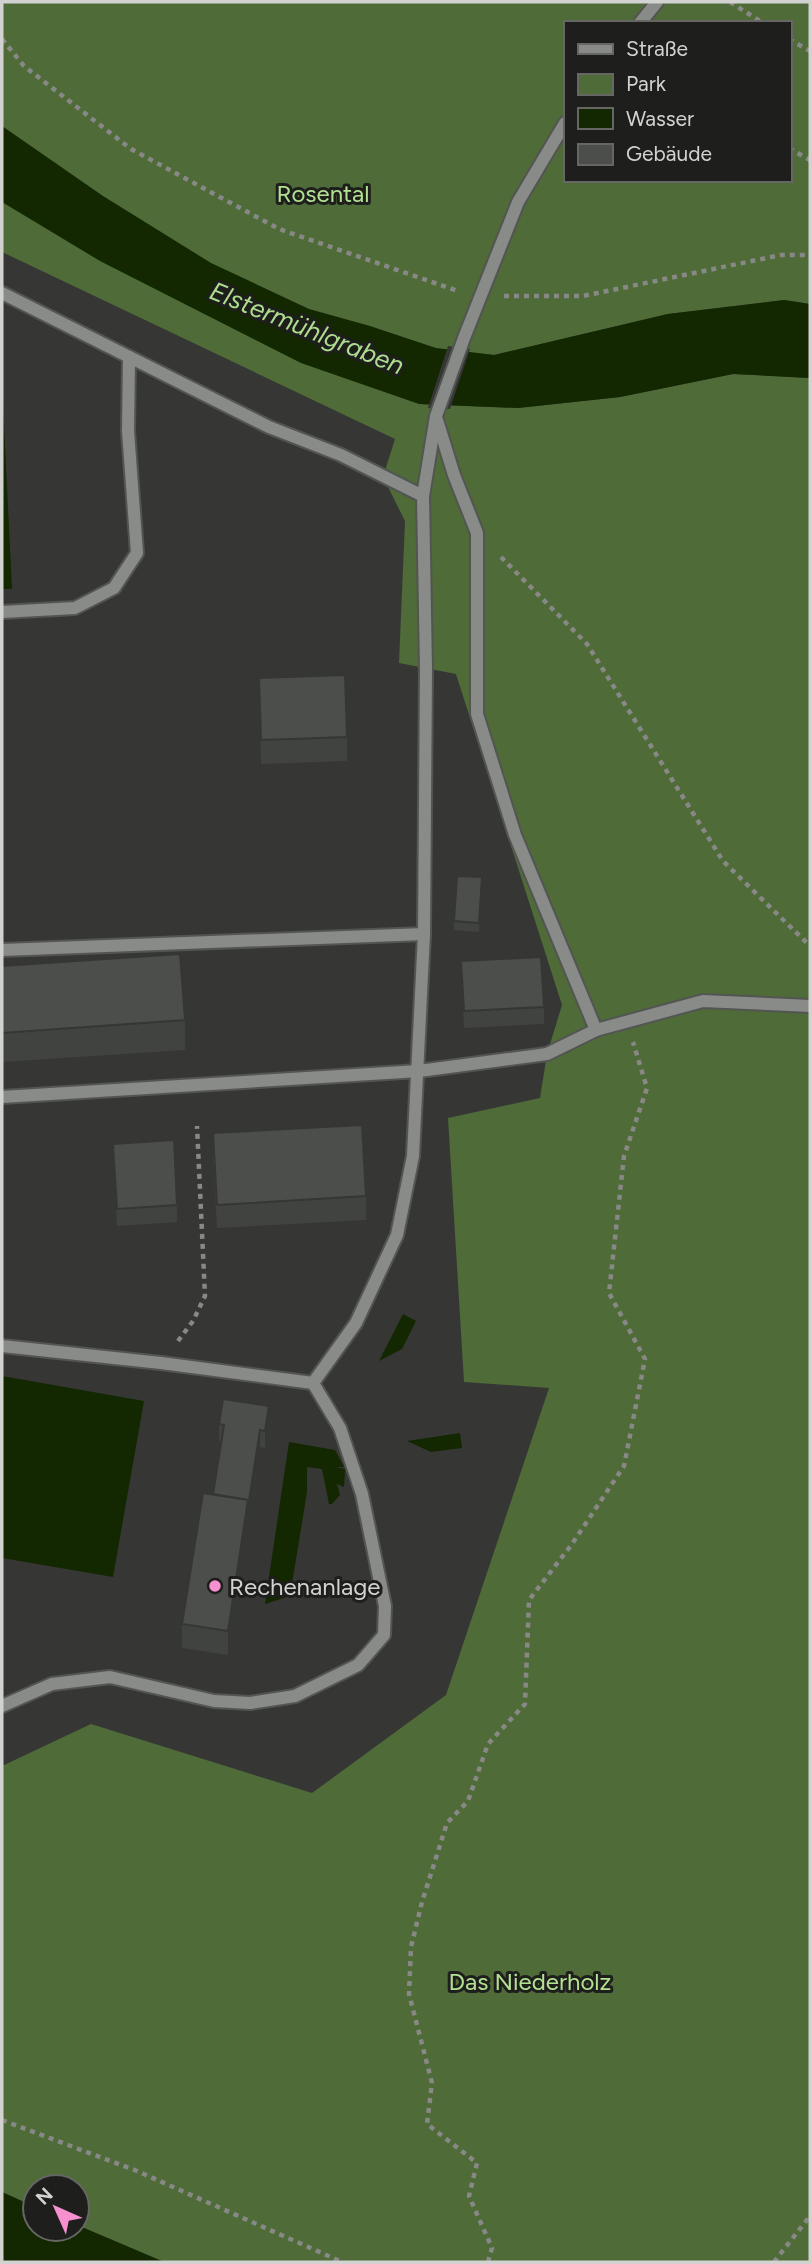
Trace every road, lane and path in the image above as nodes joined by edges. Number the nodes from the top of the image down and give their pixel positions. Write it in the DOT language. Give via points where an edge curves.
graph roads {
  1 [pos="657,2"];
  2 [pos="730,2"];
  3 [pos="642,21"];
  4 [pos="760,21"];
  5 [pos="2,40"];
  6 [pos="791,40"];
  7 [pos="810,51"];
  8 [pos="564,125"];
  9 [pos="791,149"];
  10 [pos="810,160"];
  11 [pos="810,255"];
  12 [pos="447,289"];
  13 [pos="2,293"];
  14 [pos="480,296"];
  15 [pos="129,357"];
  16 [pos="436,416"];
  17 [pos="423,496"];
  18 [pos="477,533"];
  19 [pos="2,612"];
  20 [pos="424,934"];
  21 [pos="810,946"];
  22 [pos="2,950"];
  23 [pos="810,1006"];
  24 [pos="596,1030"];
  25 [pos="419,1071"];
  26 [pos="2,1097"];
  27 [pos="197,1126"];
  28 [pos="2,1346"];
  29 [pos="162,1363"];
  30 [pos="313,1383"];
  31 [pos="2,1706"];
  32 [pos="2,2119"];
  33 [pos="810,2216"];
  34 [pos="342,2262"];
  35 [pos="488,2262"];
  36 [pos="774,2262"];
  1 -- 3 [label="lane"];
  2 -- 4 [label="path"];
  5 -- 12 [label="path" via="24,66 131,149 279,229"];
  6 -- 7 [label="path"];
  8 -- 14 [label="lane" via="518,202"];
  9 -- 10 [label="path"];
  11 -- 14 [label="path" via="781,255 583,296"];
  13 -- 15 [label="lane"];
  14 -- 16 [label="lane"];
  15 -- 17 [label="lane"];
  15 -- 19 [label="lane" via="128,431 137,554 114,588 75,608"];
  16 -- 17 [label="lane"];
  16 -- 18 [label="lane"];
  17 -- 20 [label="lane"];
  18 -- 21 [label="path" via="587,644 723,862"];
  18 -- 24 [label="lane" via="477,714 515,835"];
  20 -- 22 [label="lane"];
  20 -- 25 [label="lane"];
  23 -- 24 [label="lane" via="703,1000"];
  24 -- 25 [label="lane" via="547,1054"];
  24 -- 35 [label="path" via="634,1042 647,1088 624,1156 609,1293 645,1359 643,1372 624,1466 529,1600 524,1704 488,1744 468,1801 447,1823 411,1947 410,1994 432,2083 426,2124 477,2163 469,2196 492,2248"];
  25 -- 26 [label="lane"];
  25 -- 30 [label="lane" via="413,1156 397,1235 356,1324"];
  27 -- 29 [label="path" via="205,1296"];
  28 -- 29 [label="lane"];
  29 -- 30 [label="lane"];
  30 -- 31 [label="lane" via="340,1428 362,1494 385,1606 384,1636 358,1665 295,1696 250,1703 214,1701 110,1677 52,1684"];
  32 -- 34 [label="path" via="137,2171"];
  33 -- 36 [label="path"];
}
